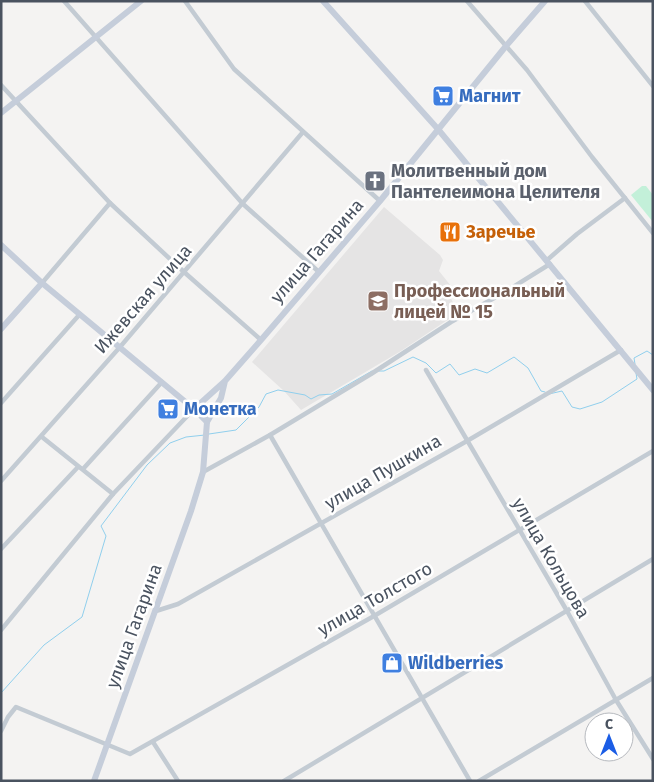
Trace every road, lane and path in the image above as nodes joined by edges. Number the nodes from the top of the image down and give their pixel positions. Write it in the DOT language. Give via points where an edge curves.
graph roads {
  1 [pos="64,1"];
  2 [pos="141,1"];
  3 [pos="185,1"];
  4 [pos="323,1"];
  5 [pos="467,1"];
  6 [pos="545,1"];
  7 [pos="585,1"];
  8 [pos="97,37"];
  9 [pos="506,46"];
  10 [pos="1,84"];
  11 [pos="653,86"];
  12 [pos="16,100"];
  13 [pos="1,113"];
  14 [pos="438,128"];
  15 [pos="303,132"];
  16 [pos="625,198"];
  17 [pos="380,201"];
  18 [pos="110,203"];
  19 [pos="243,204"];
  20 [pos="653,233"];
  21 [pos="1,245"];
  22 [pos="548,262"];
  23 [pos="184,272"];
  24 [pos="319,272"];
  25 [pos="42,283"];
  26 [pos="80,314"];
  27 [pos="1,329"];
  28 [pos="261,340"];
  29 [pos="120,347"];
  30 [pos="621,350"];
  31 [pos="426,370"];
  32 [pos="224,381"];
  33 [pos="162,382"];
  34 [pos="653,390"];
  35 [pos="1,402"];
  36 [pos="194,409"];
  37 [pos="207,422"];
  38 [pos="270,435"];
  39 [pos="42,437"];
  40 [pos="468,440"];
  41 [pos="653,451"];
  42 [pos="81,468"];
  43 [pos="203,472"];
  44 [pos="1,481"];
  45 [pos="113,494"];
  46 [pos="321,524"];
  47 [pos="520,531"];
  48 [pos="1,549"];
  49 [pos="653,560"];
  50 [pos="156,611"];
  51 [pos="567,611"];
  52 [pos="374,616"];
  53 [pos="1,630"];
  54 [pos="653,678"];
  55 [pos="422,699"];
  56 [pos="616,700"];
  57 [pos="1,731"];
  58 [pos="153,742"];
  59 [pos="107,744"];
  60 [pos="653,759"];
  61 [pos="94,781"];
  62 [pos="178,781"];
  63 [pos="284,781"];
  64 [pos="470,781"];
  65 [pos="479,781"];
  1 -- 8 [label="street"];
  2 -- 8 [label="main road"];
  3 -- 15 [label="street" via="234,69"];
  4 -- 14 [label="main road"];
  5 -- 9 [label="street"];
  6 -- 9 [label="main road, улица Гагарина"];
  7 -- 11 [label="street"];
  8 -- 12 [label="main road"];
  8 -- 19 [label="street"];
  9 -- 14 [label="main road, улица Гагарина"];
  9 -- 16 [label="street"];
  10 -- 12 [label="street"];
  12 -- 13 [label="main road"];
  12 -- 18 [label="street"];
  14 -- 17 [label="main road, улица Гагарина"];
  14 -- 22 [label="main road"];
  15 -- 17 [label="street"];
  15 -- 19 [label="street, Ижевская улица"];
  16 -- 20 [label="street"];
  16 -- 22 [label="street" via="577,234"];
  17 -- 24 [label="main road, улица Гагарина"];
  18 -- 23 [label="street"];
  18 -- 25 [label="street"];
  19 -- 23 [label="street, Ижевская улица"];
  19 -- 24 [label="street"];
  21 -- 25 [label="main road"];
  22 -- 30 [label="main road"];
  22 -- 38 [label="street" via="505,292"];
  23 -- 28 [label="street"];
  23 -- 29 [label="street, Ижевская улица"];
  24 -- 28 [label="main road, улица Гагарина"];
  25 -- 26 [label="main road"];
  25 -- 27 [label="main road"];
  26 -- 29 [label="main road"];
  26 -- 35 [label="street"];
  28 -- 32 [label="main road, улица Гагарина"];
  29 -- 33 [label="main road"];
  29 -- 39 [label="street, Ижевская улица"];
  30 -- 34 [label="main road"];
  30 -- 40 [label="street, улица Пушкина"];
  31 -- 40 [label="street, улица Кольцова"];
  32 -- 36 [label="main road, улица Гагарина"];
  32 -- 37 [label="main road" via="221,398"];
  33 -- 36 [label="main road"];
  33 -- 42 [label="street"];
  36 -- 37 [label="main road"];
  36 -- 45 [label="street"];
  37 -- 43 [label="main road, улица Гагарина"];
  38 -- 43 [label="street"];
  38 -- 46 [label="street"];
  39 -- 42 [label="street"];
  39 -- 44 [label="street, Ижевская улица"];
  40 -- 46 [label="street, улица Пушкина"];
  40 -- 47 [label="street, улица Кольцова"];
  41 -- 47 [label="street, улица Толстого"];
  42 -- 45 [label="street"];
  42 -- 48 [label="street"];
  43 -- 50 [label="main road, улица Гагарина"];
  45 -- 53 [label="street"];
  46 -- 50 [label="street, улица Пушкина" via="178,604"];
  46 -- 52 [label="street"];
  47 -- 51 [label="street, улица Кольцова"];
  47 -- 52 [label="street, улица Толстого"];
  49 -- 51 [label="street"];
  50 -- 59 [label="main road, улица Гагарина"];
  51 -- 55 [label="street"];
  51 -- 56 [label="street, улица Кольцова"];
  52 -- 55 [label="street"];
  52 -- 58 [label="street, улица Толстого"];
  54 -- 56 [label="street"];
  55 -- 63 [label="street"];
  55 -- 64 [label="street"];
  56 -- 60 [label="street, улица Кольцова"];
  56 -- 65 [label="street"];
  57 -- 59 [label="street" via="16,708"];
  58 -- 59 [label="street, улица Толстого" via="130,754"];
  58 -- 62 [label="street"];
  59 -- 61 [label="main road, улица Гагарина"];
}
